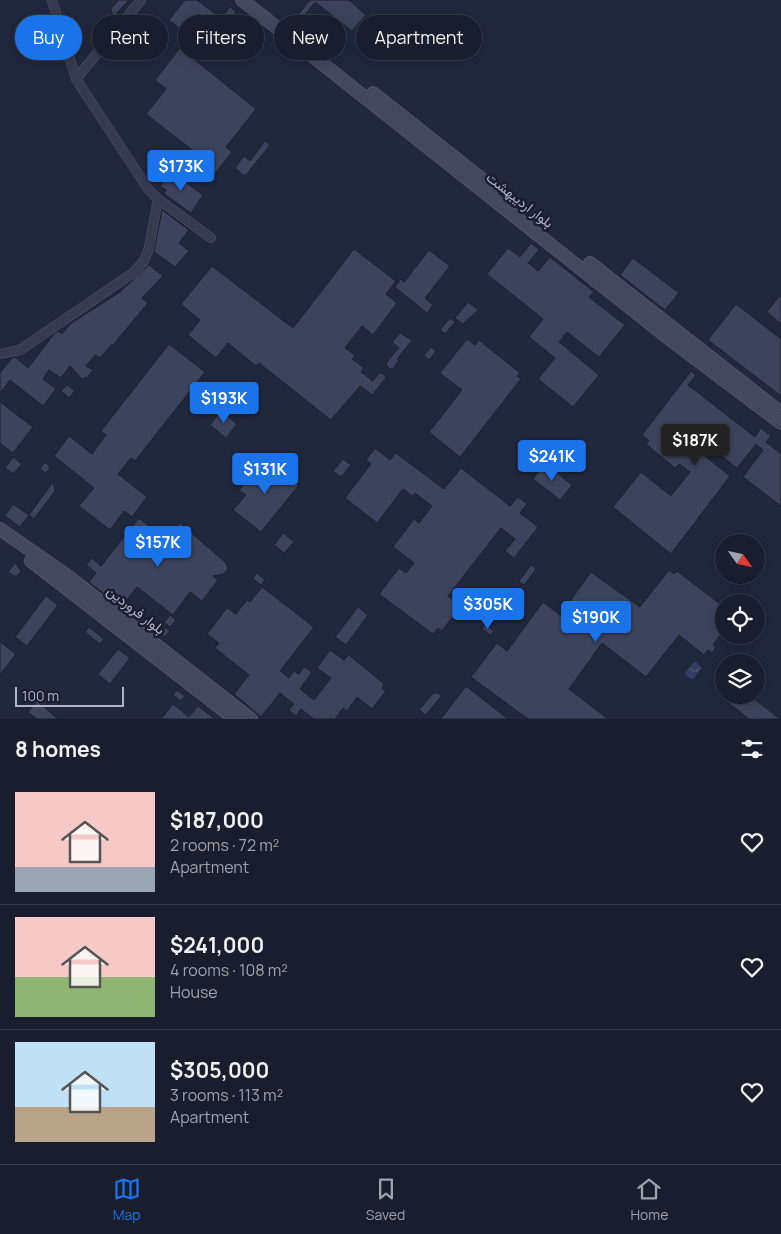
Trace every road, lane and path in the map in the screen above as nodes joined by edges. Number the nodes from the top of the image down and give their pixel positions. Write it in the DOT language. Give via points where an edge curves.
graph roads {
  1 [pos="52,0"];
  2 [pos="141,0"];
  3 [pos="242,0"];
  4 [pos="256,0"];
  5 [pos="76,79"];
  6 [pos="158,199"];
  7 [pos="212,238"];
  8 [pos="0,354"];
  9 [pos="781,413"];
  10 [pos="781,423"];
  11 [pos="0,529"];
  12 [pos="0,537"];
  13 [pos="171,663"];
  14 [pos="234,719"];
  15 [pos="251,719"];
  1 -- 5 [label="street"];
  2 -- 5 [label="street"];
  3 -- 10 [label="street, بلوار اردیبهشت" via="672,341"];
  4 -- 9 [label="street, بلوار اردیبهشت"];
  5 -- 6 [label="street" via="148,189"];
  6 -- 7 [label="street"];
  6 -- 8 [label="street" via="149,248 144,261 133,273 20,350"];
  11 -- 13 [label="street, بلوار فروردین" via="69,577"];
  12 -- 13 [label="street, بلوار فروردین"];
  13 -- 14 [label="street, بلوار فروردین"];
  13 -- 15 [label="street, بلوار فروردین"];
}
